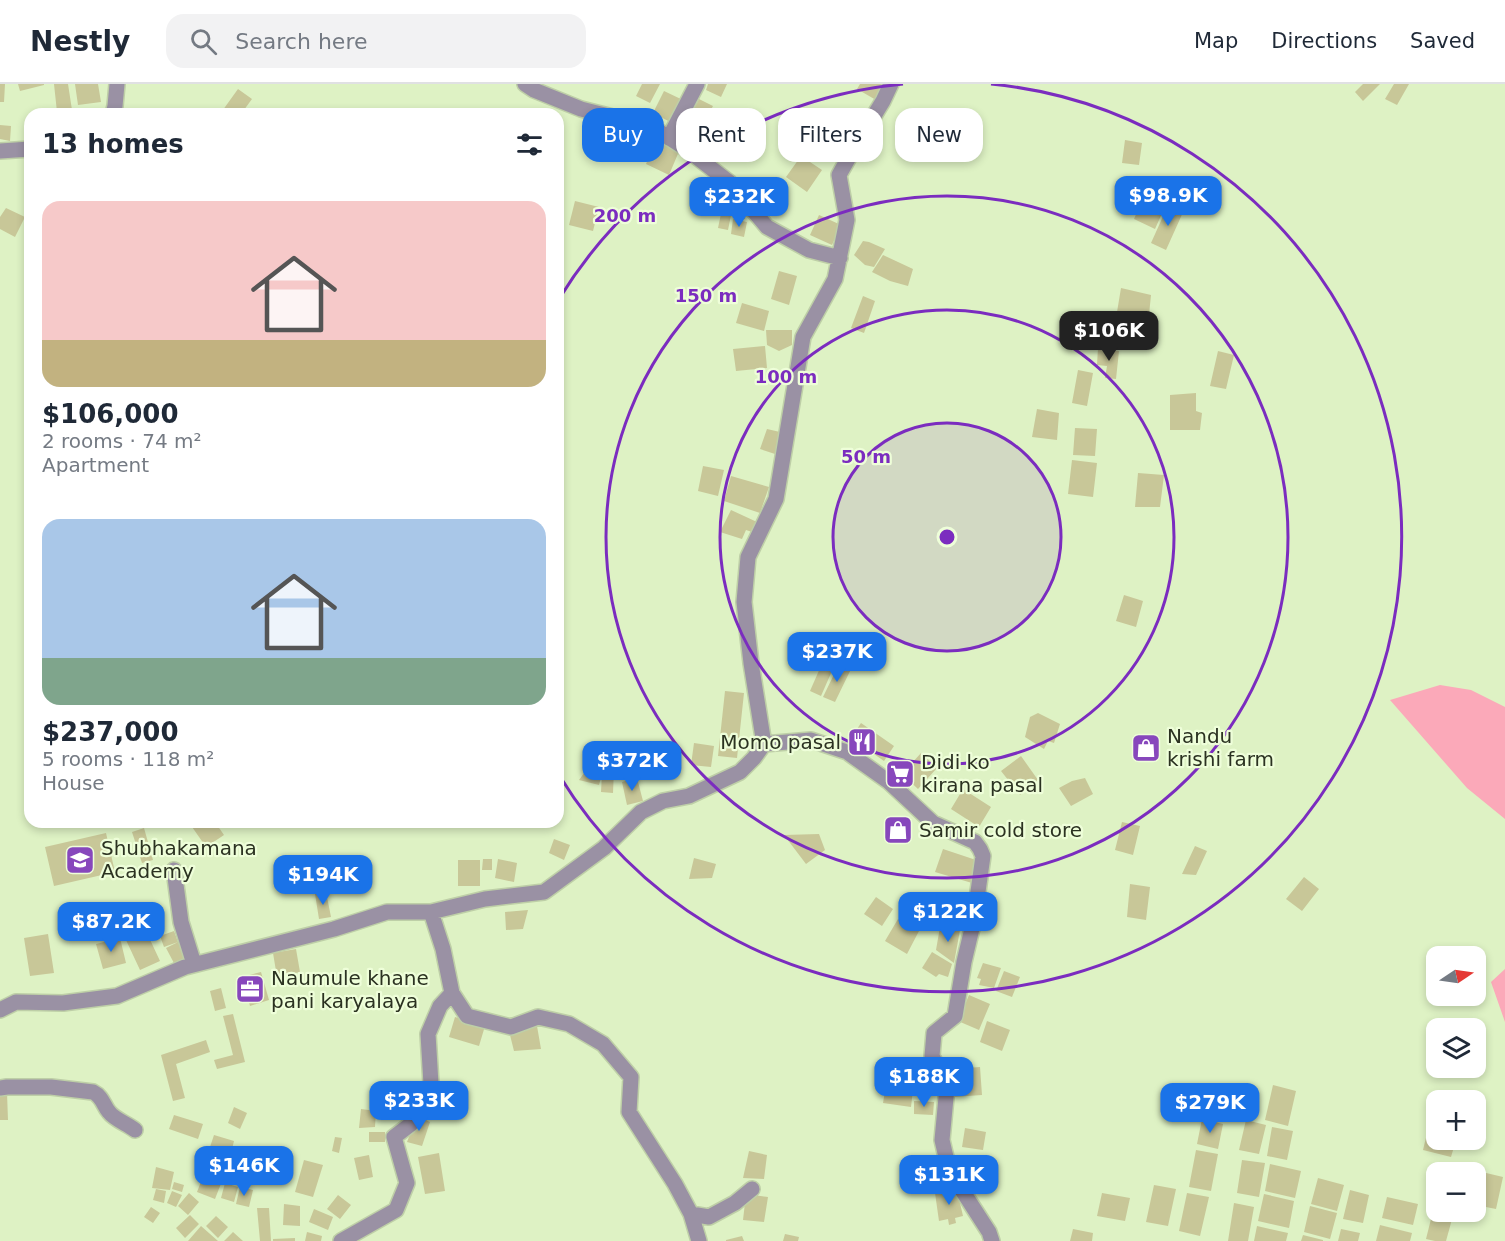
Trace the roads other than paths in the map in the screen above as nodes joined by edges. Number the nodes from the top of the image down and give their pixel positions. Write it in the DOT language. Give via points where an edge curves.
graph roads {
  1 [pos="117,84"];
  2 [pos="525,84"];
  3 [pos="697,84"];
  4 [pos="891,84"];
  5 [pos="114,108"];
  6 [pos="669,138"];
  7 [pos="24,149"];
  8 [pos="0,151"];
  9 [pos="840,258"];
  10 [pos="765,744"];
  11 [pos="174,870"];
  12 [pos="431,912"];
  13 [pos="194,964"];
  14 [pos="452,993"];
  15 [pos="0,1010"];
  16 [pos="0,1088"];
  17 [pos="135,1130"];
  18 [pos="752,1189"];
  19 [pos="691,1214"];
  20 [pos="341,1241"];
  21 [pos="699,1241"];
  22 [pos="992,1241"];
  1 -- 5 [label="street"];
  2 -- 6 [label="street" via="581,109 652,127"];
  3 -- 6 [label="street"];
  4 -- 9 [label="street" via="839,175 847,220"];
  6 -- 9 [label="street" via="729,182 766,227 809,250"];
  7 -- 8 [label="street"];
  9 -- 10 [label="street" via="835,279 803,337 776,499 748,557 744,602"];
  10 -- 12 [label="street" via="740,772 689,796 663,801 640,812 604,848 544,892 485,899"];
  10 -- 22 [label="street" via="811,740 847,752 889,782 933,823 975,842 980,849 983,856 974,920 955,1016 934,1033 932,1056 947,1087 942,1140 949,1170"];
  11 -- 13 [label="street" via="181,922"];
  12 -- 13 [label="street" via="387,912"];
  12 -- 14 [label="street"];
  13 -- 15 [label="street" via="117,996 63,1003 16,1002"];
  14 -- 19 [label="street" via="467,1017 511,1027 538,1017 568,1024 603,1044 631,1077 629,1112"];
  14 -- 20 [label="street" via="440,1006 428,1034 430,1084 411,1124 394,1137 407,1183 396,1210"];
  16 -- 17 [label="street" via="51,1087 93,1092 110,1114"];
  18 -- 19 [label="street" via="709,1217"];
  19 -- 21 [label="street"];
}
